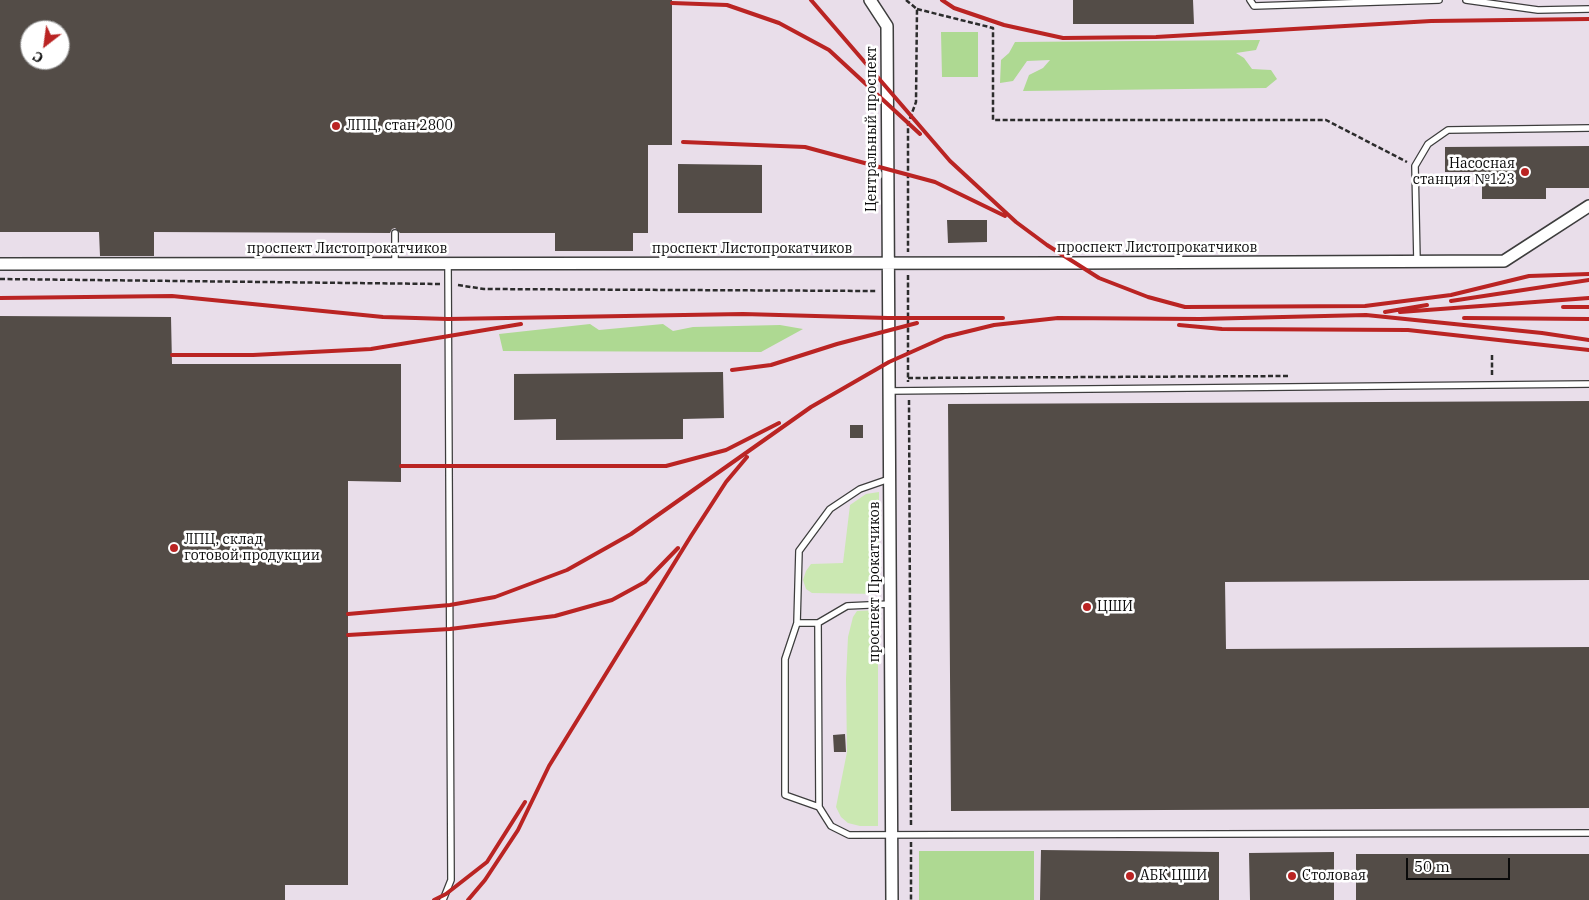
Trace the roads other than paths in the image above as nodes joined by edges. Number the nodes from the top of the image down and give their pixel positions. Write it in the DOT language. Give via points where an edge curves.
graph roads {
  1 [pos="870,0"];
  2 [pos="1250,0"];
  3 [pos="1440,0"];
  4 [pos="1466,0"];
  5 [pos="1589,9"];
  6 [pos="1589,128"];
  7 [pos="1589,206"];
  8 [pos="395,233"];
  9 [pos="1416,261"];
  10 [pos="0,264"];
  11 [pos="395,264"];
  12 [pos="448,264"];
  13 [pos="888,264"];
  14 [pos="1589,384"];
  15 [pos="889,391"];
  16 [pos="889,479"];
  17 [pos="890,604"];
  18 [pos="797,623"];
  19 [pos="818,623"];
  20 [pos="819,807"];
  21 [pos="1589,833"];
  22 [pos="892,836"];
  23 [pos="443,900"];
  24 [pos="892,900"];
  1 -- 13 [label="street, Центральный проспект" via="886,26"];
  2 -- 3 [label="lane" via="1254,6"];
  4 -- 5 [label="lane" via="1538,10"];
  6 -- 9 [label="lane" via="1448,130 1428,144 1415,166"];
  7 -- 9 [label="street, проспект Листопрокатчиков" via="1504,261"];
  8 -- 11 [label="lane"];
  9 -- 13 [label="street, проспект Листопрокатчиков"];
  10 -- 11 [label="street, проспект Листопрокатчиков"];
  11 -- 12 [label="street, проспект Листопрокатчиков"];
  12 -- 13 [label="street, проспект Листопрокатчиков"];
  12 -- 23 [label="lane" via="451,880"];
  13 -- 15 [label="street, проспект Прокатчиков"];
  14 -- 15 [label="lane"];
  15 -- 16 [label="street, проспект Прокатчиков"];
  16 -- 17 [label="street, проспект Прокатчиков"];
  16 -- 18 [label="lane" via="860,489 830,509 799,551"];
  17 -- 19 [label="lane" via="847,606"];
  17 -- 22 [label="street, проспект Прокатчиков"];
  18 -- 19 [label="lane"];
  18 -- 20 [label="lane" via="784,659 785,795"];
  19 -- 20 [label="lane"];
  20 -- 22 [label="lane" via="832,826 848,835"];
  21 -- 22 [label="lane"];
  22 -- 24 [label="street, проспект Прокатчиков"];
}
